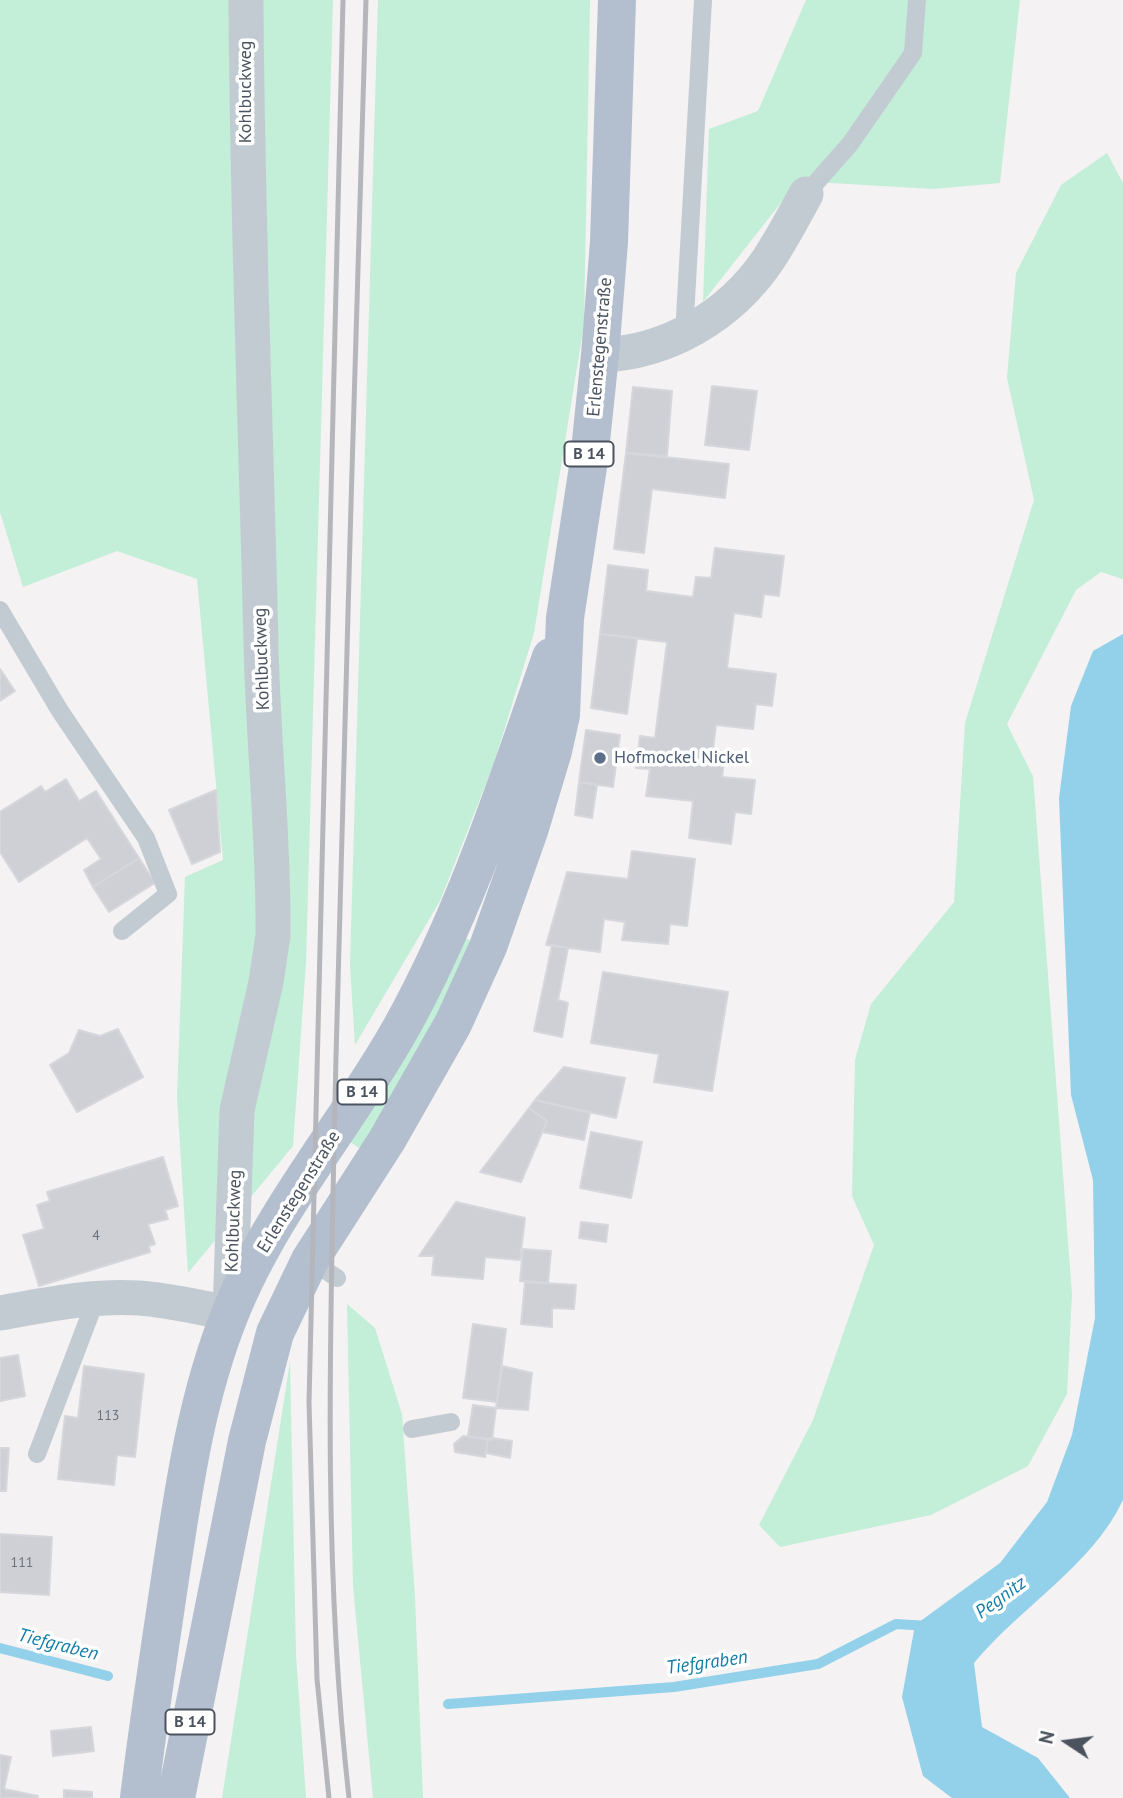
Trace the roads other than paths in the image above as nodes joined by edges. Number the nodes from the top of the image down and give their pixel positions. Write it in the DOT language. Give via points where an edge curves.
graph roads {
  1 [pos="246,0"];
  2 [pos="617,0"];
  3 [pos="703,0"];
  4 [pos="917,0"];
  5 [pos="806,194"];
  6 [pos="684,335"];
  7 [pos="600,355"];
  8 [pos="0,610"];
  9 [pos="565,618"];
  10 [pos="477,863"];
  11 [pos="515,874"];
  12 [pos="122,931"];
  13 [pos="96,1298"];
  14 [pos="0,1313"];
  15 [pos="230,1313"];
  16 [pos="275,1333"];
  17 [pos="451,1423"];
  18 [pos="412,1429"];
  19 [pos="37,1454"];
  20 [pos="141,1780"];
  21 [pos="179,1784"];
  1 -- 15 [label="street, Kohlbuckweg" via="247,230 273,922 266,982 237,1110"];
  2 -- 7 [label="main road, Erlenstegenstraße / B 14" via="609,242"];
  3 -- 6 [label="lane"];
  4 -- 5 [label="lane" via="913,53 850,144"];
  5 -- 6 [label="street" via="767,262 715,315"];
  6 -- 7 [label="street" via="657,347"];
  7 -- 9 [label="main road, Erlenstegenstraße / B 14"];
  8 -- 12 [label="lane" via="146,838 168,894"];
  9 -- 10 [label="main road, Erlenstegenstraße / B 14"];
  9 -- 11 [label="main road, Erlenstegenstraße / B 14" via="561,715"];
  10 -- 11 [label="main road"];
  10 -- 15 [label="main road, Erlenstegenstraße / B 14" via="400,1029 275,1227"];
  11 -- 16 [label="main road, Erlenstegenstraße / B 14" via="453,1024 323,1269"];
  13 -- 14 [label="street"];
  13 -- 15 [label="street" via="140,1298"];
  13 -- 19 [label="lane"];
  15 -- 16 [label="main road"];
  15 -- 20 [label="main road, Erlenstegenstraße / B 14" via="202,1400 186,1475"];
  16 -- 21 [label="main road, Erlenstegenstraße / B 14" via="247,1441"];
  17 -- 18 [label="lane"];
  20 -- 21 [label="main road, B 14"];
}
